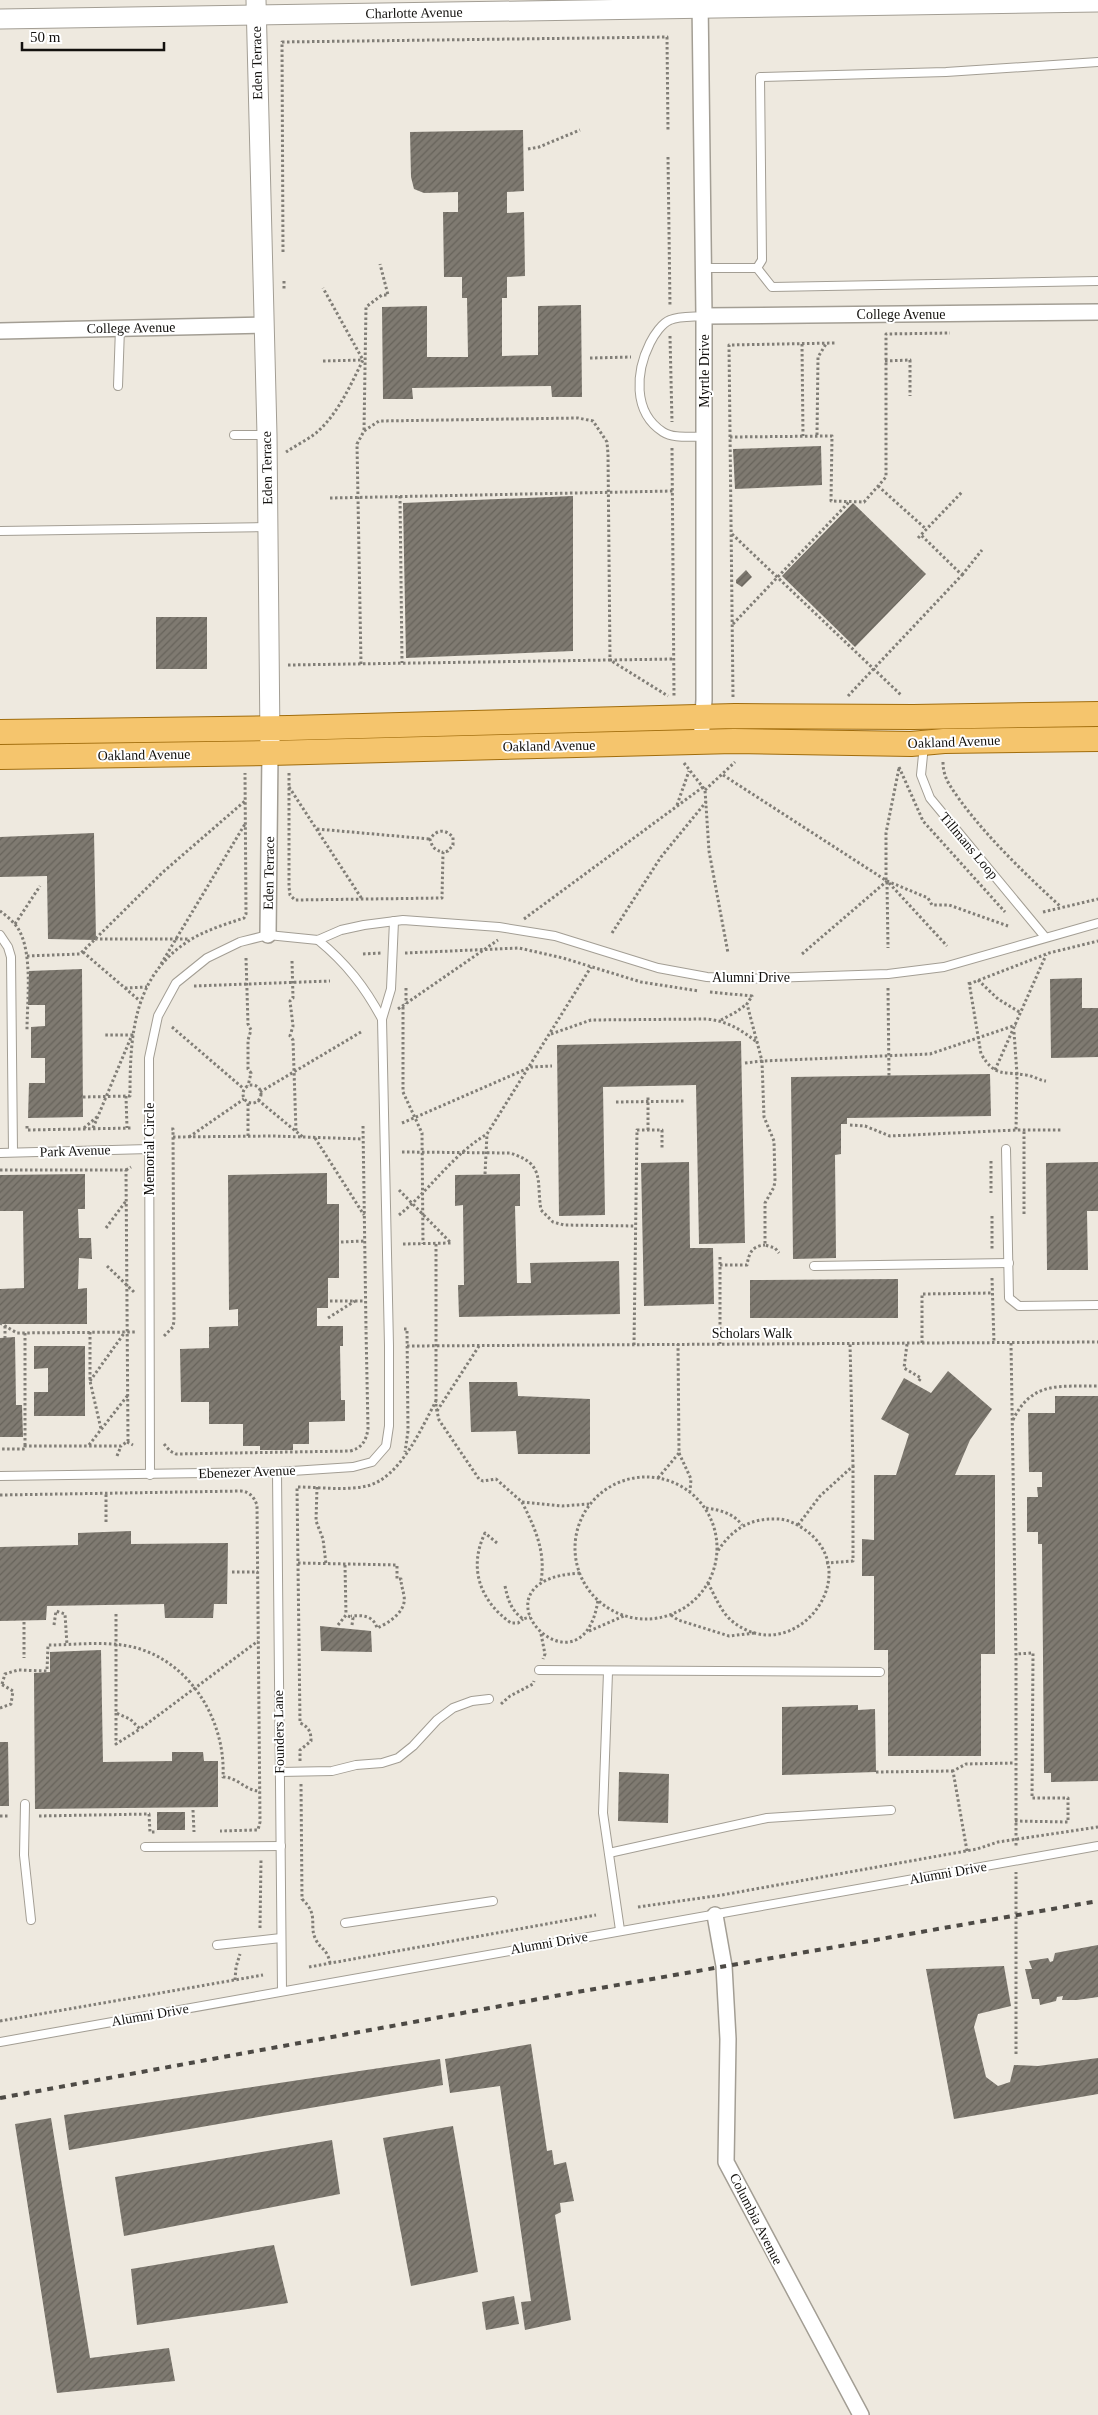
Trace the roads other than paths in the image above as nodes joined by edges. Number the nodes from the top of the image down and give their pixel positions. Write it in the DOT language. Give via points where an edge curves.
graph roads {
  1 [pos="1098,2"];
  2 [pos="701,5"];
  3 [pos="256,8"];
  4 [pos="0,19"];
  5 [pos="1098,62"];
  6 [pos="704,268"];
  7 [pos="756,268"];
  8 [pos="1098,281"];
  9 [pos="1098,312"];
  10 [pos="704,316"];
  11 [pos="263,325"];
  12 [pos="120,328"];
  13 [pos="0,331"];
  14 [pos="118,386"];
  15 [pos="234,434"];
  16 [pos="267,435"];
  17 [pos="704,437"];
  18 [pos="268,528"];
  19 [pos="0,531"];
  20 [pos="1098,714"];
  21 [pos="703,718"];
  22 [pos="270,728"];
  23 [pos="0,732"];
  24 [pos="1098,739"];
  25 [pos="701,742"];
  26 [pos="924,743"];
  27 [pos="0,757"];
  28 [pos="279,760"];
  29 [pos="403,920"];
  30 [pos="394,921"];
  31 [pos="1098,924"];
  32 [pos="0,935"];
  33 [pos="268,935"];
  34 [pos="1045,937"];
  35 [pos="318,940"];
  36 [pos="382,1019"];
  37 [pos="149,1149"];
  38 [pos="1006,1149"];
  39 [pos="13,1152"];
  40 [pos="0,1153"];
  41 [pos="1009,1264"];
  42 [pos="814,1266"];
  43 [pos="1098,1306"];
  44 [pos="277,1472"];
  45 [pos="150,1475"];
  46 [pos="0,1476"];
  47 [pos="539,1670"];
  48 [pos="608,1672"];
  49 [pos="880,1672"];
  50 [pos="489,1699"];
  51 [pos="280,1772"];
  52 [pos="25,1804"];
  53 [pos="891,1810"];
  54 [pos="280,1846"];
  55 [pos="1098,1846"];
  56 [pos="145,1847"];
  57 [pos="609,1853"];
  58 [pos="492,1901"];
  59 [pos="715,1915"];
  60 [pos="31,1920"];
  61 [pos="345,1923"];
  62 [pos="620,1930"];
  63 [pos="281,1938"];
  64 [pos="218,1945"];
  65 [pos="282,1991"];
  66 [pos="0,2042"];
  67 [pos="861,2415"];
  1 -- 2 [label="street, Charlotte Avenue"];
  2 -- 3 [label="street, Charlotte Avenue" via="427,10"];
  2 -- 6 [label="street, Myrtle Drive"];
  3 -- 4 [label="street, Charlotte Avenue"];
  3 -- 11 [label="street, Eden Terrace"];
  5 -- 7 [label="lane" via="946,72 760,76 762,260"];
  6 -- 7 [label="lane"];
  6 -- 10 [label="street, Myrtle Drive"];
  7 -- 8 [label="lane" via="772,287"];
  9 -- 10 [label="street, College Avenue"];
  10 -- 17 [label="street, Myrtle Drive"];
  10 -- 17 [label="lane" via="670,320 655,334 638,376 640,400 649,418 662,431 672,436"];
  11 -- 12 [label="street, College Avenue"];
  11 -- 16 [label="street, Eden Terrace"];
  12 -- 13 [label="street, College Avenue"];
  12 -- 14 [label="lane"];
  15 -- 16 [label="lane"];
  16 -- 18 [label="street, Eden Terrace"];
  17 -- 21 [label="street, Myrtle Drive"];
  18 -- 19 [label="lane"];
  18 -- 22 [label="street, Eden Terrace"];
  20 -- 21 [label="main road, Oakland Avenue"];
  21 -- 22 [label="main road, Oakland Avenue"];
  21 -- 25 [label="street, Myrtle Drive"];
  22 -- 23 [label="main road, Oakland Avenue"];
  22 -- 28 [label="street, Eden Terrace"];
  24 -- 26 [label="main road, Oakland Avenue"];
  25 -- 26 [label="main road, Oakland Avenue"];
  25 -- 28 [label="main road, Oakland Avenue"];
  26 -- 34 [label="lane, Tillmans Loop" via="921,774 930,798"];
  27 -- 28 [label="main road, Oakland Avenue"];
  28 -- 33 [label="street, Eden Terrace"];
  29 -- 30 [label="lane, Memorial Circle"];
  29 -- 34 [label="lane, Alumni Drive" via="556,936 658,968 707,977 742,979 888,974 944,967"];
  30 -- 35 [label="lane, Memorial Circle" via="348,928"];
  30 -- 36 [label="lane" via="391,989"];
  31 -- 34 [label="lane, Alumni Drive"];
  32 -- 39 [label="lane" via="11,957"];
  33 -- 35 [label="lane, Memorial Circle"];
  33 -- 37 [label="lane, Memorial Circle" via="240,942 207,958 174,986 158,1016 150,1058"];
  35 -- 36 [label="lane" via="357,977"];
  36 -- 44 [label="lane, Ebenezer Avenue" via="389,1346 386,1446 372,1462 353,1468"];
  37 -- 39 [label="lane, Park Avenue"];
  37 -- 45 [label="lane, Memorial Circle"];
  38 -- 41 [label="lane"];
  39 -- 40 [label="lane, Park Avenue"];
  41 -- 42 [label="lane"];
  41 -- 43 [label="lane" via="1009,1298 1019,1306"];
  44 -- 45 [label="lane, Ebenezer Avenue"];
  44 -- 51 [label="lane, Founders Lane"];
  45 -- 46 [label="lane, Ebenezer Avenue"];
  47 -- 48 [label="lane"];
  48 -- 49 [label="lane"];
  48 -- 57 [label="lane" via="603,1814"];
  50 -- 51 [label="lane" via="472,1700 453,1708 398,1758 332,1771"];
  51 -- 54 [label="lane, Founders Lane"];
  52 -- 60 [label="lane" via="24,1855"];
  53 -- 57 [label="lane" via="767,1818"];
  54 -- 56 [label="lane"];
  54 -- 63 [label="lane, Founders Lane"];
  55 -- 59 [label="lane, Alumni Drive"];
  57 -- 62 [label="lane"];
  58 -- 61 [label="lane"];
  59 -- 62 [label="lane, Alumni Drive"];
  59 -- 67 [label="street, Columbia Avenue" via="724,1966 728,2030 726,2162"];
  62 -- 65 [label="lane, Alumni Drive"];
  63 -- 64 [label="lane"];
  63 -- 65 [label="lane, Founders Lane"];
  65 -- 66 [label="lane, Alumni Drive"];
}
